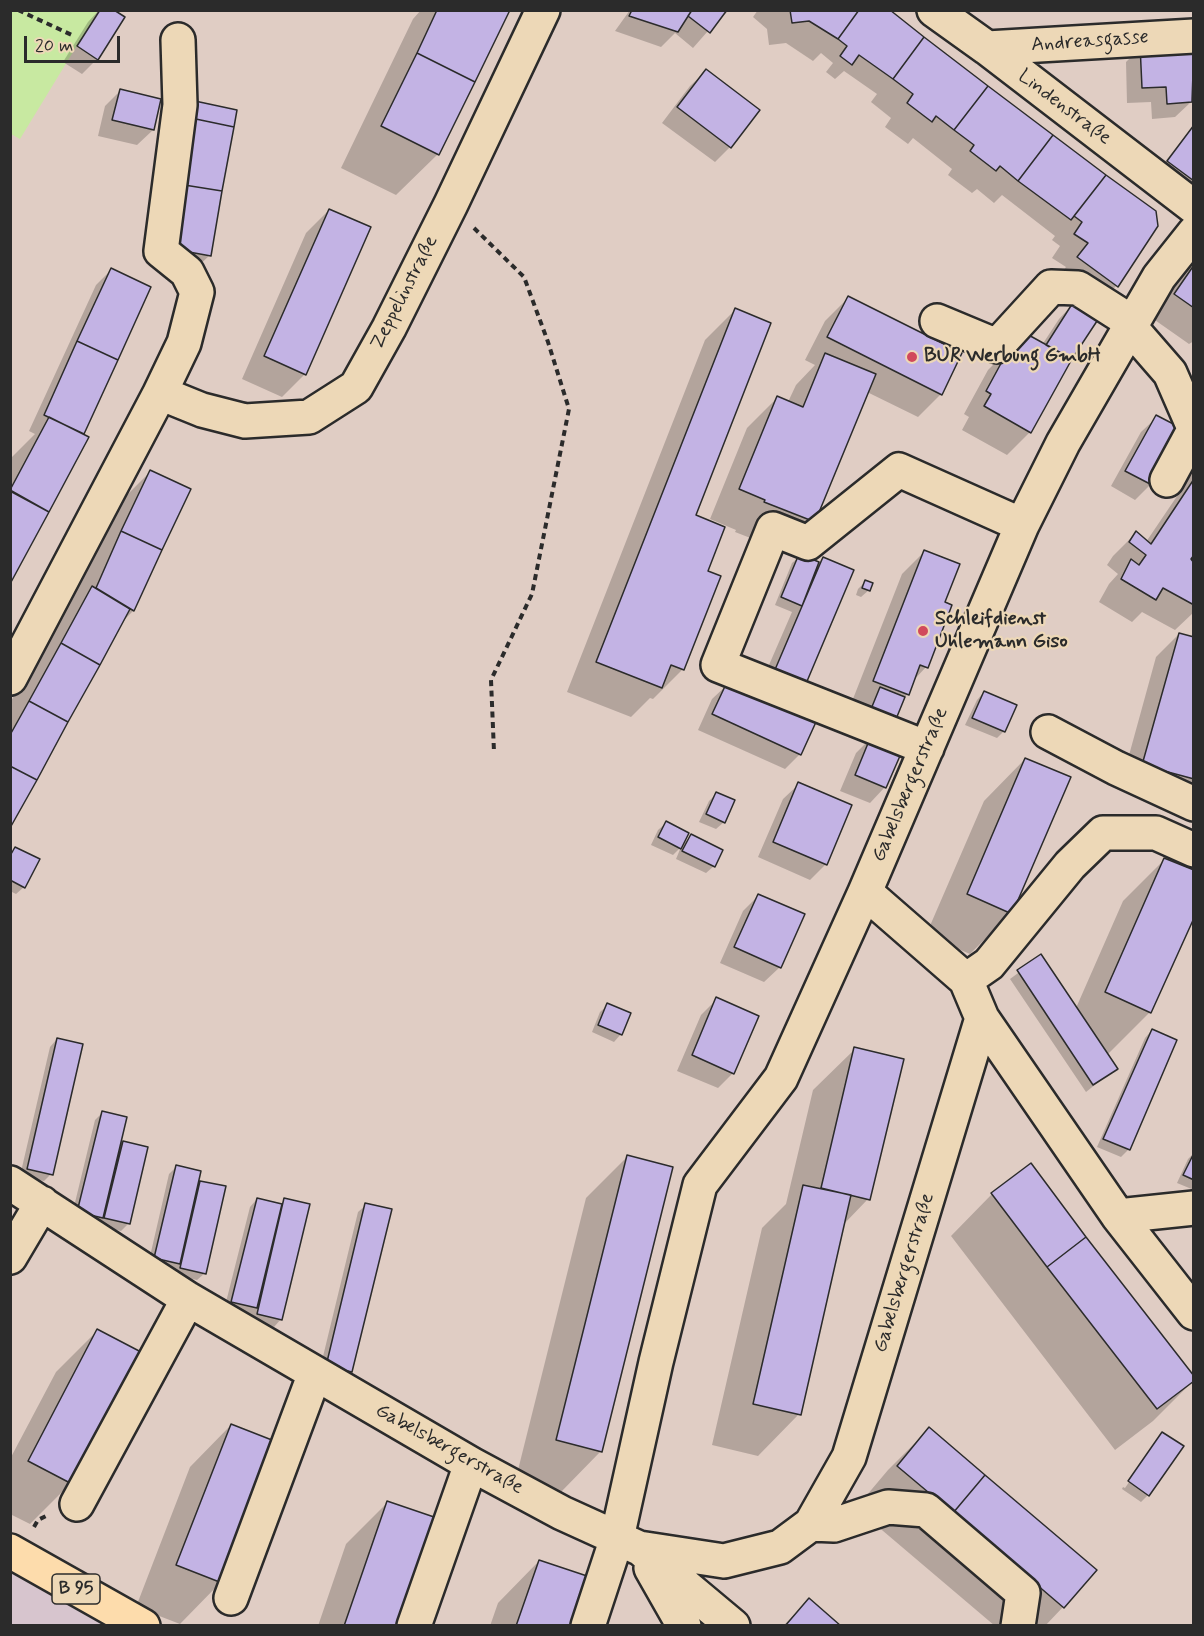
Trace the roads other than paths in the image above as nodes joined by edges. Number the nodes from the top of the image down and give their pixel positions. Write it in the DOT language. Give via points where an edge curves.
graph roads {
  1 [pos="543,10"];
  2 [pos="934,10"];
  3 [pos="1194,36"];
  4 [pos="178,40"];
  5 [pos="987,48"];
  6 [pos="1194,207"];
  7 [pos="1194,233"];
  8 [pos="937,321"];
  9 [pos="1131,325"];
  10 [pos="160,393"];
  11 [pos="1194,429"];
  12 [pos="1167,480"];
  13 [pos="1022,525"];
  14 [pos="10,678"];
  15 [pos="1048,732"];
  16 [pos="927,748"];
  17 [pos="1194,804"];
  18 [pos="1194,850"];
  19 [pos="865,892"];
  20 [pos="966,980"];
  21 [pos="982,1018"];
  22 [pos="10,1183"];
  23 [pos="42,1203"];
  24 [pos="1194,1208"];
  25 [pos="1118,1216"];
  26 [pos="10,1257"];
  27 [pos="188,1299"];
  28 [pos="1194,1313"];
  29 [pos="315,1373"];
  30 [pos="471,1464"];
  31 [pos="77,1504"];
  32 [pos="811,1524"];
  33 [pos="628,1543"];
  34 [pos="10,1551"];
  35 [pos="231,1598"];
  36 [pos="143,1626"];
  37 [pos="414,1626"];
  38 [pos="588,1626"];
  39 [pos="684,1626"];
  40 [pos="733,1626"];
  41 [pos="1018,1626"];
  1 -- 10 [label="street, Zeppelinstraße" via="451,204 356,387 309,417 245,421 202,410"];
  2 -- 5 [label="street, Lindenstraße"];
  3 -- 5 [label="street, Andreasgasse"];
  4 -- 10 [label="street" via="180,105 161,251 187,273 197,292 184,343"];
  5 -- 6 [label="street, Lindenstraße"];
  7 -- 9 [label="street, Gabelsbergerstraße" via="1160,277"];
  8 -- 9 [label="street" via="997,346 1051,287 1078,288"];
  9 -- 11 [label="street" via="1170,372"];
  9 -- 13 [label="street, Gabelsbergerstraße" via="1063,442"];
  10 -- 14 [label="street"];
  11 -- 12 [label="street"];
  13 -- 16 [label="street, Gabelsbergerstraße"];
  13 -- 16 [label="street" via="899,470 808,543 773,529 718,665"];
  15 -- 17 [label="street"];
  16 -- 19 [label="street, Gabelsbergerstraße"];
  18 -- 20 [label="street" via="1156,833 1103,833 1070,865 989,964"];
  19 -- 20 [label="street"];
  19 -- 33 [label="street, Gabelsbergerstraße" via="781,1078 700,1185 656,1362"];
  20 -- 21 [label="street"];
  21 -- 25 [label="street"];
  21 -- 32 [label="street, Gabelsbergerstraße" via="849,1457"];
  22 -- 23 [label="street, Gabelsbergerstraße"];
  23 -- 26 [label="street"];
  23 -- 27 [label="street, Gabelsbergerstraße"];
  24 -- 25 [label="street"];
  25 -- 28 [label="street"];
  27 -- 29 [label="street, Gabelsbergerstraße"];
  27 -- 31 [label="street"];
  29 -- 30 [label="street, Gabelsbergerstraße"];
  29 -- 35 [label="street"];
  30 -- 33 [label="street, Gabelsbergerstraße"];
  30 -- 37 [label="street"];
  32 -- 33 [label="street, Gabelsbergerstraße" via="780,1547 724,1561"];
  32 -- 41 [label="street" via="834,1525 888,1507 926,1510 1023,1593"];
  33 -- 38 [label="street, Gabelsbergerstraße"];
  33 -- 39 [label="street"];
  33 -- 40 [label="street"];
  34 -- 36 [label="main road, B 95"];
}
